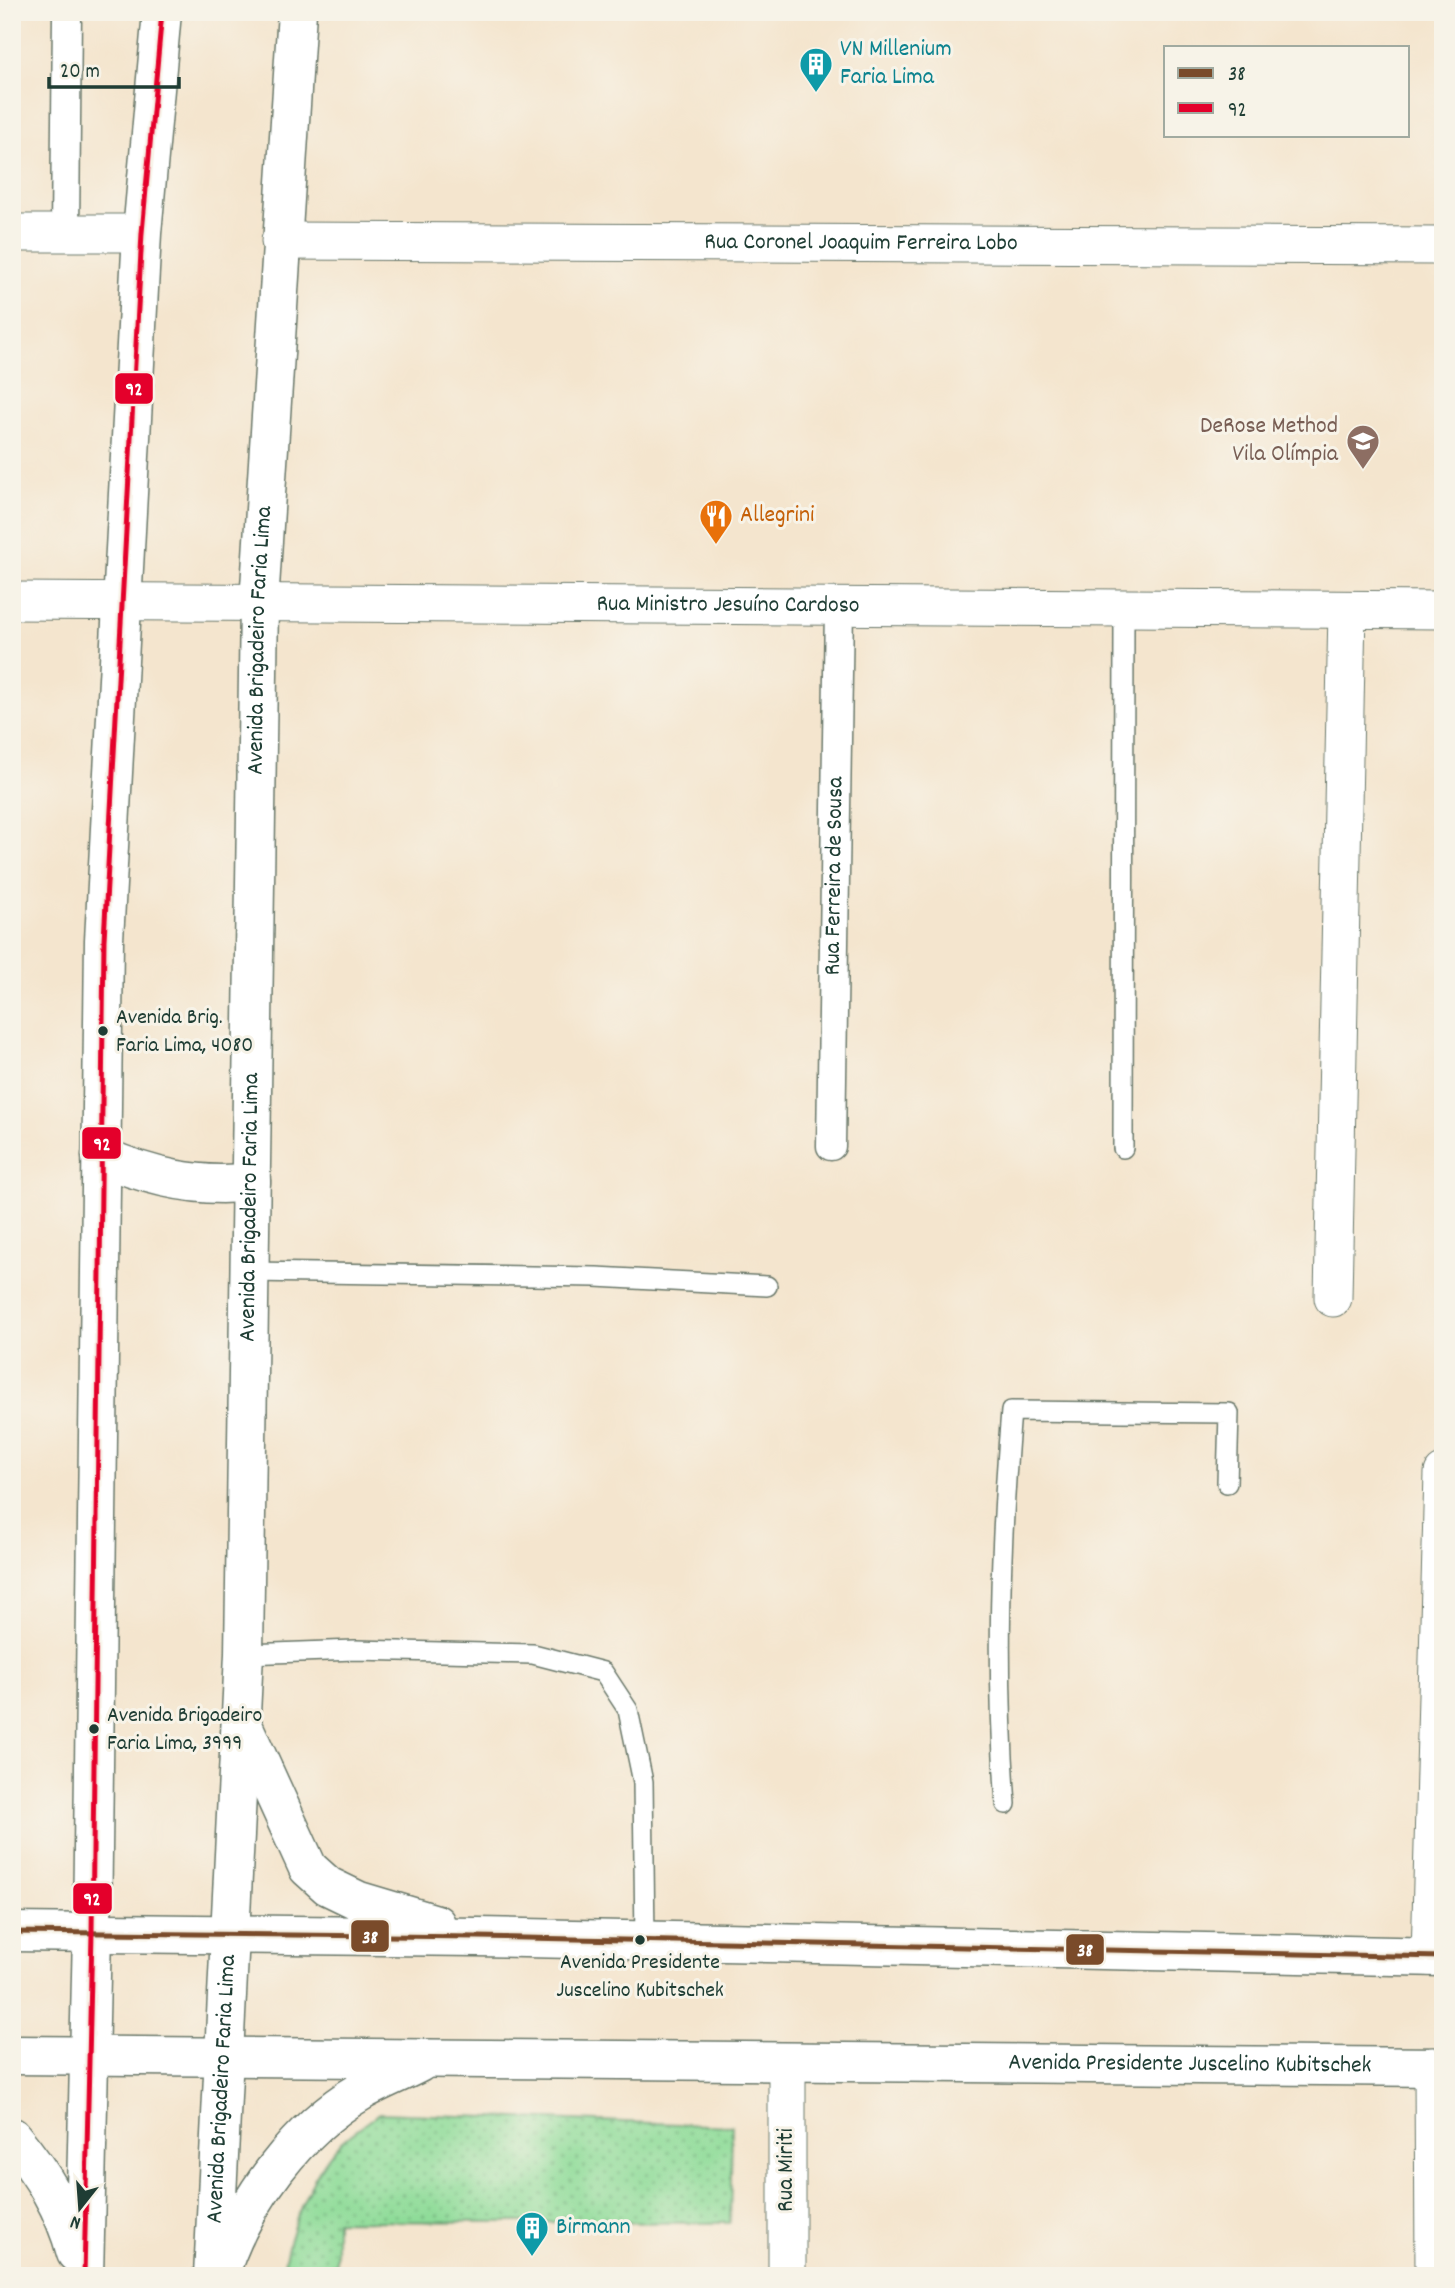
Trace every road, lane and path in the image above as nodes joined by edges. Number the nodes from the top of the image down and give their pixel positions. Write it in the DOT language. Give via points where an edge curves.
graph roads {
  1 [pos="67,12"];
  2 [pos="162,12"];
  3 [pos="297,12"];
  4 [pos="12,233"];
  5 [pos="65,233"];
  6 [pos="142,233"];
  7 [pos="280,241"];
  8 [pos="1443,246"];
  9 [pos="12,601"];
  10 [pos="120,602"];
  11 [pos="259,603"];
  12 [pos="839,606"];
  13 [pos="1124,608"];
  14 [pos="1347,610"];
  15 [pos="1443,610"];
  16 [pos="831,1146"];
  17 [pos="1123,1148"];
  18 [pos="100,1156"];
  19 [pos="251,1182"];
  20 [pos="249,1272"];
  21 [pos="768,1286"];
  22 [pos="1333,1298"];
  23 [pos="1443,1473"];
  24 [pos="1227,1483"];
  25 [pos="244,1654"];
  26 [pos="241,1721"];
  27 [pos="1006,1804"];
  28 [pos="12,1932"];
  29 [pos="92,1933"];
  30 [pos="230,1935"];
  31 [pos="478,1937"];
  32 [pos="645,1941"];
  33 [pos="1436,1957"];
  34 [pos="12,2055"];
  35 [pos="89,2056"];
  36 [pos="224,2058"];
  37 [pos="426,2060"];
  38 [pos="787,2063"];
  39 [pos="1438,2066"];
  40 [pos="12,2137"];
  41 [pos="83,2276"];
  42 [pos="213,2276"];
  43 [pos="219,2276"];
  44 [pos="786,2276"];
  45 [pos="1434,2276"];
  1 -- 5 [label="street"];
  2 -- 6 [label="main road"];
  3 -- 7 [label="main road, Avenida Brigadeiro Faria Lima"];
  4 -- 5 [label="street"];
  5 -- 6 [label="street"];
  6 -- 10 [label="main road"];
  7 -- 8 [label="street, Rua Coronel Joaquim Ferreira Lobo"];
  7 -- 11 [label="main road, Avenida Brigadeiro Faria Lima"];
  9 -- 10 [label="street, Rua Ministro Jesuíno Cardoso"];
  10 -- 11 [label="street, Rua Ministro Jesuíno Cardoso"];
  10 -- 18 [label="main road" via="104,940"];
  11 -- 12 [label="street, Rua Ministro Jesuíno Cardoso"];
  11 -- 19 [label="main road, Avenida Brigadeiro Faria Lima"];
  12 -- 13 [label="street, Rua Ministro Jesuíno Cardoso"];
  12 -- 16 [label="street, Rua Ferreira de Sousa"];
  13 -- 14 [label="street, Rua Ministro Jesuíno Cardoso"];
  13 -- 17 [label="lane"];
  14 -- 15 [label="street, Rua Ministro Jesuíno Cardoso"];
  14 -- 22 [label="street"];
  18 -- 19 [label="main road" via="176,1181"];
  18 -- 29 [label="main road"];
  19 -- 20 [label="main road, Avenida Brigadeiro Faria Lima"];
  20 -- 21 [label="lane" via="596,1277"];
  20 -- 25 [label="main road, Avenida Brigadeiro Faria Lima"];
  23 -- 33 [label="street"];
  24 -- 27 [label="lane" via="1229,1413 1011,1411 1000,1544 999,1704"];
  25 -- 26 [label="main road, Avenida Brigadeiro Faria Lima"];
  25 -- 32 [label="lane" via="355,1650 533,1654 603,1672 628,1710 643,1782"];
  26 -- 30 [label="main road, Avenida Brigadeiro Faria Lima"];
  26 -- 31 [label="main road" via="308,1868 328,1886 359,1901"];
  28 -- 29 [label="main road"];
  29 -- 30 [label="main road"];
  29 -- 35 [label="main road"];
  30 -- 31 [label="main road"];
  30 -- 36 [label="main road, Avenida Brigadeiro Faria Lima"];
  31 -- 32 [label="main road"];
  32 -- 33 [label="main road"];
  34 -- 35 [label="main road, Avenida Presidente Juscelino Kubitschek"];
  35 -- 36 [label="main road, Avenida Presidente Juscelino Kubitschek"];
  35 -- 41 [label="main road"];
  36 -- 37 [label="main road, Avenida Presidente Juscelino Kubitschek"];
  36 -- 42 [label="main road, Avenida Brigadeiro Faria Lima"];
  37 -- 38 [label="main road, Avenida Presidente Juscelino Kubitschek"];
  37 -- 43 [label="main road" via="359,2093 300,2140 261,2186 232,2238"];
  38 -- 39 [label="main road, Avenida Presidente Juscelino Kubitschek"];
  38 -- 44 [label="street, Rua Miriti"];
  39 -- 45 [label="street"];
  40 -- 41 [label="main road" via="43,2175 69,2225"];
}
